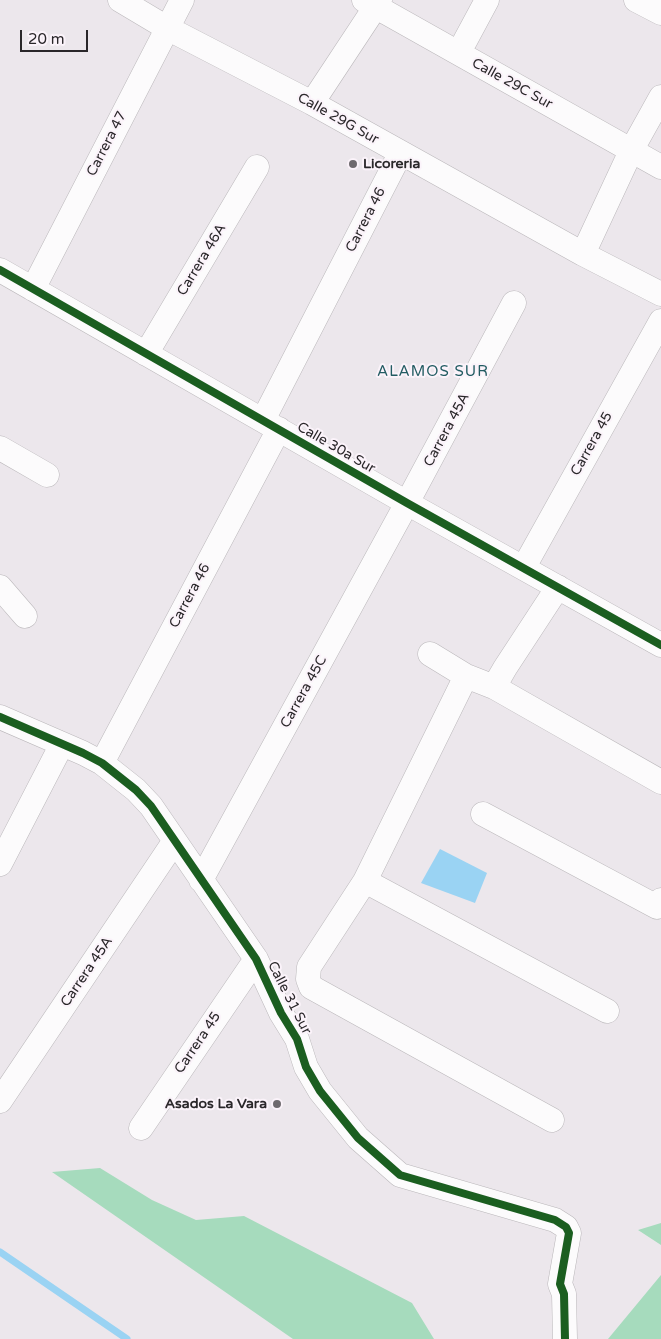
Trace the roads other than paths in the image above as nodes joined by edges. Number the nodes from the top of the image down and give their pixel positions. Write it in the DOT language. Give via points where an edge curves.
graph roads {
  1 [pos="120,0"];
  2 [pos="182,0"];
  3 [pos="487,0"];
  4 [pos="636,0"];
  5 [pos="373,2"];
  6 [pos="661,14"];
  7 [pos="167,28"];
  8 [pos="465,41"];
  9 [pos="661,97"];
  10 [pos="312,104"];
  11 [pos="631,151"];
  12 [pos="400,154"];
  13 [pos="257,167"];
  14 [pos="661,167"];
  15 [pos="583,254"];
  16 [pos="0,270"];
  17 [pos="33,289"];
  18 [pos="661,294"];
  19 [pos="514,303"];
  20 [pos="661,321"];
  21 [pos="146,354"];
  22 [pos="271,424"];
  23 [pos="0,448"];
  24 [pos="47,475"];
  25 [pos="408,503"];
  26 [pos="524,567"];
  27 [pos="0,587"];
  28 [pos="558,587"];
  29 [pos="25,616"];
  30 [pos="660,642"];
  31 [pos="430,654"];
  32 [pos="466,676"];
  33 [pos="494,687"];
  34 [pos="0,717"];
  35 [pos="62,744"];
  36 [pos="102,763"];
  37 [pos="661,782"];
  38 [pos="483,814"];
  39 [pos="174,842"];
  40 [pos="0,864"];
  41 [pos="201,880"];
  42 [pos="365,881"];
  43 [pos="661,900"];
  44 [pos="256,959"];
  45 [pos="606,1010"];
  46 [pos="0,1101"];
  47 [pos="552,1120"];
  48 [pos="141,1128"];
  49 [pos="565,1339"];
  1 -- 7 [label="street, Calle 29G Sur"];
  2 -- 7 [label="street, Carrera 47"];
  3 -- 8 [label="street"];
  4 -- 6 [label="street"];
  5 -- 10 [label="street"];
  5 -- 11 [label="street, Calle 29C Sur"];
  7 -- 10 [label="street, Calle 29G Sur"];
  7 -- 17 [label="street, Carrera 47"];
  9 -- 11 [label="street"];
  10 -- 12 [label="street, Calle 29G Sur"];
  11 -- 14 [label="street, Calle 29C Sur"];
  11 -- 15 [label="street"];
  12 -- 15 [label="street, Calle 29G Sur"];
  12 -- 22 [label="street, Carrera 46"];
  13 -- 21 [label="street, Carrera 46A"];
  15 -- 18 [label="street, Calle 29G Sur"];
  16 -- 17 [label="street, Calle 30a Sur"];
  17 -- 21 [label="street, Calle 30a Sur"];
  19 -- 25 [label="street, Carrera 45A"];
  20 -- 26 [label="street, Carrera 45"];
  21 -- 22 [label="street, Calle 30a Sur"];
  22 -- 25 [label="street, Calle 30a Sur"];
  22 -- 36 [label="street, Carrera 46"];
  23 -- 24 [label="street"];
  25 -- 26 [label="street, Calle 30a Sur"];
  25 -- 41 [label="street, Carrera 45C"];
  26 -- 28 [label="street, Calle 30a Sur"];
  27 -- 29 [label="street"];
  28 -- 30 [label="street, Calle 30a Sur"];
  28 -- 33 [label="street"];
  31 -- 32 [label="street"];
  32 -- 33 [label="street"];
  32 -- 42 [label="street"];
  33 -- 37 [label="street"];
  34 -- 35 [label="street, Calle 31 Sur"];
  35 -- 36 [label="street, Calle 31 Sur"];
  35 -- 40 [label="street"];
  36 -- 39 [label="street, Calle 31 Sur" via="151,806"];
  38 -- 43 [label="street" via="657,907"];
  39 -- 41 [label="street, Calle 31 Sur"];
  39 -- 46 [label="street, Carrera 45A"];
  41 -- 44 [label="street, Calle 31 Sur"];
  42 -- 45 [label="street"];
  42 -- 47 [label="street" via="309,967 311,987"];
  44 -- 48 [label="street, Carrera 45"];
  44 -- 49 [label="street, Calle 31 Sur" via="297,1039 306,1067 320,1091 358,1138 400,1174 555,1220 566,1227 569,1233 560,1284 564,1294"];
}
